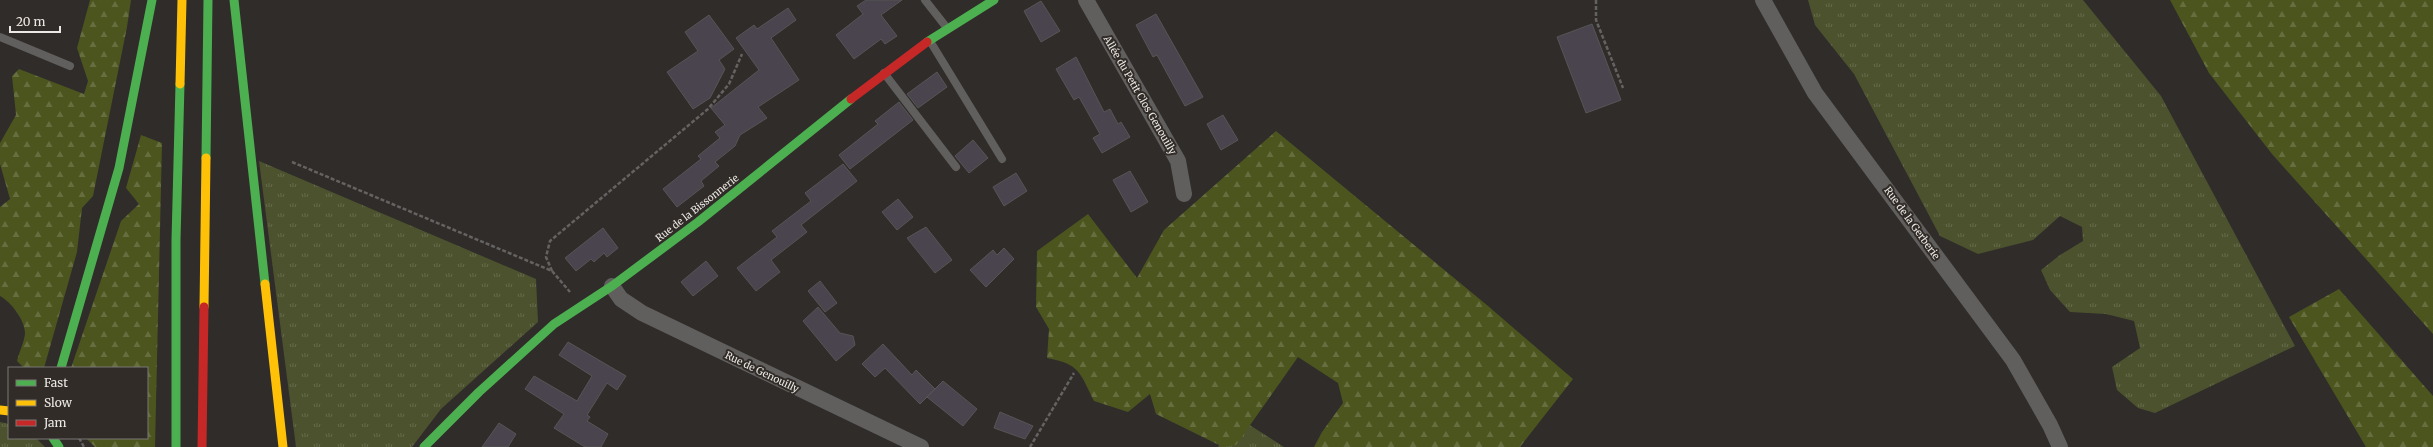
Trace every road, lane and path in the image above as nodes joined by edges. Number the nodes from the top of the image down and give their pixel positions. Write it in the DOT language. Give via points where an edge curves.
graph roads {
  1 [pos="152,0"];
  2 [pos="182,0"];
  3 [pos="208,0"];
  4 [pos="234,0"];
  5 [pos="925,0"];
  6 [pos="994,0"];
  7 [pos="1086,0"];
  8 [pos="1596,0"];
  9 [pos="1763,0"];
  10 [pos="948,29"];
  11 [pos="0,37"];
  12 [pos="929,40"];
  13 [pos="742,54"];
  14 [pos="70,66"];
  15 [pos="883,73"];
  16 [pos="1623,88"];
  17 [pos="1002,158"];
  18 [pos="292,162"];
  19 [pos="956,167"];
  20 [pos="1184,194"];
  21 [pos="552,271"];
  22 [pos="612,286"];
  23 [pos="583,305"];
  24 [pos="61,367"];
  25 [pos="1074,373"];
  26 [pos="176,447"];
  27 [pos="202,447"];
  28 [pos="283,447"];
  29 [pos="424,447"];
  30 [pos="921,447"];
  31 [pos="1030,447"];
  32 [pos="2060,447"];
  1 -- 24 [label="main road" via="119,168"];
  2 -- 26 [label="main road" via="176,240"];
  3 -- 27 [label="main road"];
  4 -- 28 [label="main road"];
  5 -- 10 [label="lane"];
  6 -- 10 [label="main road, Rue de la Bissonnerie"];
  7 -- 20 [label="street, Allée du Petit Clos Genouilly" via="1178,161"];
  8 -- 16 [label="path" via="1596,20"];
  9 -- 32 [label="street, Rue de la Gerberie" via="1815,93 2013,360"];
  10 -- 12 [label="main road, Rue de la Bissonnerie"];
  11 -- 14 [label="lane"];
  12 -- 15 [label="main road, Rue de la Bissonnerie"];
  12 -- 17 [label="lane"];
  13 -- 21 [label="path" via="729,84 708,109 550,241 546,257"];
  15 -- 19 [label="lane"];
  15 -- 22 [label="main road, Rue de la Bissonnerie" via="698,222"];
  18 -- 21 [label="path"];
  21 -- 23 [label="path"];
  22 -- 23 [label="main road, Rue de la Bissonnerie"];
  22 -- 30 [label="street, Rue de Genouilly" via="621,299 642,313"];
  23 -- 29 [label="main road, Rue de la Bissonnerie" via="554,324"];
  25 -- 31 [label="path"];
}
